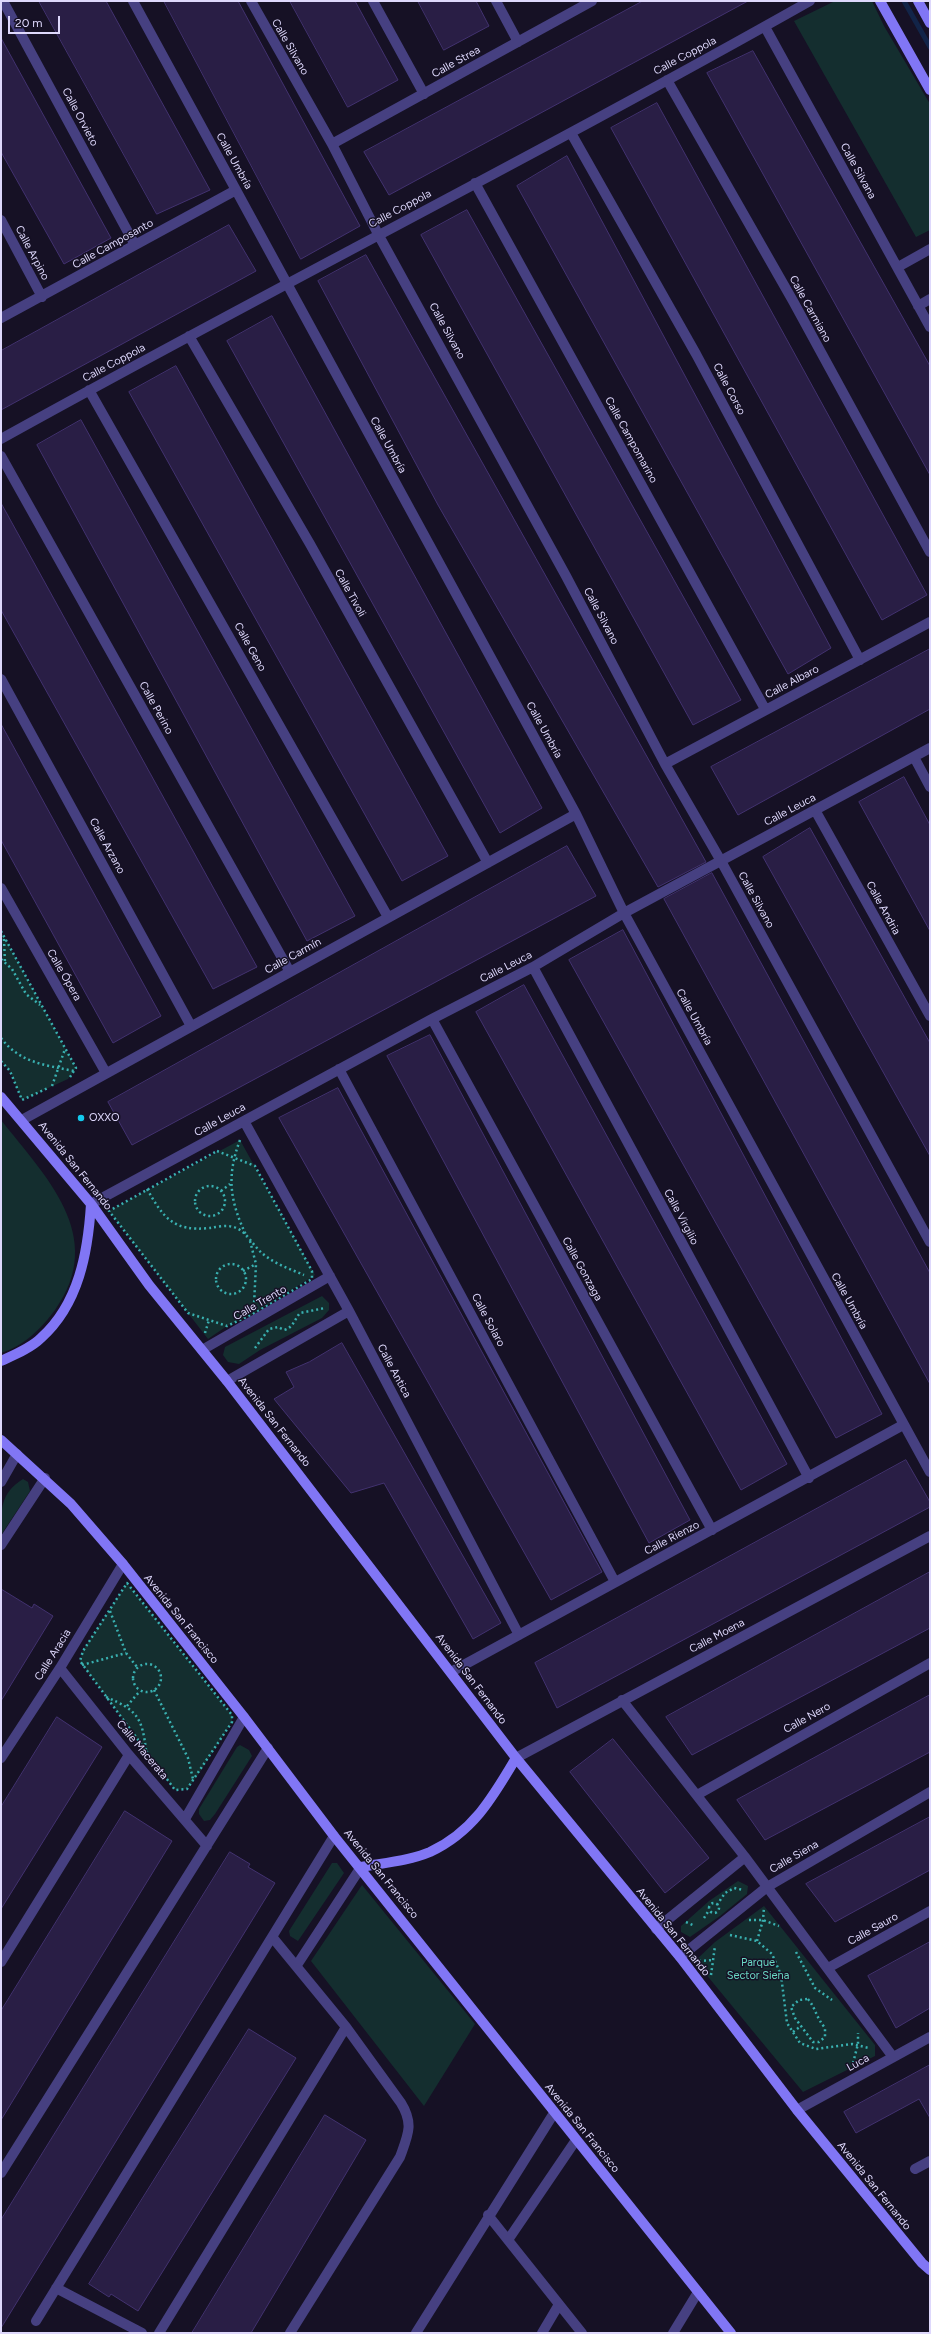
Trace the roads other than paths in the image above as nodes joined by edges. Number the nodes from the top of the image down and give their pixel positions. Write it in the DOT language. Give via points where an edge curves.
graph roads {
  1 [pos="3,1"];
  2 [pos="133,1"];
  3 [pos="250,1"];
  4 [pos="373,1"];
  5 [pos="496,1"];
  6 [pos="592,1"];
  7 [pos="810,1"];
  8 [pos="880,1"];
  9 [pos="918,1"];
  10 [pos="930,23"];
  11 [pos="765,27"];
  12 [pos="518,42"];
  13 [pos="667,80"];
  14 [pos="930,90"];
  15 [pos="424,94"];
  16 [pos="571,133"];
  17 [pos="332,144"];
  18 [pos="475,183"];
  19 [pos="236,190"];
  20 [pos="1,220"];
  21 [pos="378,234"];
  22 [pos="136,245"];
  23 [pos="930,249"];
  24 [pos="898,268"];
  25 [pos="286,282"];
  26 [pos="42,296"];
  27 [pos="930,299"];
  28 [pos="918,306"];
  29 [pos="1,318"];
  30 [pos="930,327"];
  31 [pos="189,336"];
  32 [pos="89,390"];
  33 [pos="1,439"];
  34 [pos="1,456"];
  35 [pos="930,552"];
  36 [pos="930,622"];
  37 [pos="860,660"];
  38 [pos="1,678"];
  39 [pos="765,709"];
  40 [pos="930,748"];
  41 [pos="914,757"];
  42 [pos="665,764"];
  43 [pos="930,787"];
  44 [pos="815,810"];
  45 [pos="576,814"];
  46 [pos="721,861"];
  47 [pos="488,863"];
  48 [pos="1,888"];
  49 [pos="624,913"];
  50 [pos="388,917"];
  51 [pos="533,967"];
  52 [pos="290,972"];
  53 [pos="930,1016"];
  54 [pos="432,1018"];
  55 [pos="191,1026"];
  56 [pos="339,1069"];
  57 [pos="106,1073"];
  58 [pos="1,1097"];
  59 [pos="22,1120"];
  60 [pos="244,1121"];
  61 [pos="91,1204"];
  62 [pos="930,1242"];
  63 [pos="330,1276"];
  64 [pos="349,1311"];
  65 [pos="202,1350"];
  66 [pos="1,1361"];
  67 [pos="227,1381"];
  68 [pos="903,1425"];
  69 [pos="1,1440"];
  70 [pos="17,1454"];
  71 [pos="930,1472"];
  72 [pos="45,1478"];
  73 [pos="809,1478"];
  74 [pos="1,1482"];
  75 [pos="712,1530"];
  76 [pos="930,1536"];
  77 [pos="1,1546"];
  78 [pos="123,1564"];
  79 [pos="616,1582"];
  80 [pos="519,1635"];
  81 [pos="930,1663"];
  82 [pos="60,1668"];
  83 [pos="451,1672"];
  84 [pos="622,1700"];
  85 [pos="244,1716"];
  86 [pos="268,1748"];
  87 [pos="129,1755"];
  88 [pos="1,1758"];
  89 [pos="516,1758"];
  90 [pos="930,1792"];
  91 [pos="697,1795"];
  92 [pos="185,1819"];
  93 [pos="334,1836"];
  94 [pos="207,1846"];
  95 [pos="745,1857"];
  96 [pos="361,1867"];
  97 [pos="767,1887"];
  98 [pos="930,1911"];
  99 [pos="656,1928"];
  100 [pos="273,1938"];
  101 [pos="680,1958"];
  102 [pos="1,1962"];
  103 [pos="297,1965"];
  104 [pos="828,1968"];
  105 [pos="346,2027"];
  106 [pos="930,2037"];
  107 [pos="893,2057"];
  108 [pos="797,2110"];
  109 [pos="554,2113"];
  110 [pos="576,2140"];
  111 [pos="930,2161"];
  112 [pos="2,2169"];
  113 [pos="915,2169"];
  114 [pos="488,2215"];
  115 [pos="508,2240"];
  116 [pos="930,2270"];
  117 [pos="56,2288"];
  118 [pos="698,2292"];
  119 [pos="558,2306"];
  120 [pos="36,2320"];
  121 [pos="142,2333"];
  122 [pos="159,2333"];
  123 [pos="290,2333"];
  124 [pos="416,2333"];
  125 [pos="542,2333"];
  126 [pos="582,2333"];
  127 [pos="673,2333"];
  128 [pos="731,2333"];
  1 -- 22 [label="street, Calle Orvieto"];
  2 -- 19 [label="street, Calle Umbría"];
  3 -- 17 [label="street, Calle Silvano"];
  4 -- 15 [label="street"];
  5 -- 12 [label="street"];
  6 -- 12 [label="street, Calle Strea"];
  7 -- 11 [label="street, Calle Coppola"];
  8 -- 14 [label="street"];
  9 -- 10 [label="street"];
  11 -- 13 [label="street, Calle Coppola"];
  11 -- 24 [label="street, Calle Silvana"];
  12 -- 15 [label="street, Calle Strea"];
  13 -- 16 [label="street, Calle Coppola"];
  13 -- 35 [label="street, Calle Carmiano"];
  15 -- 17 [label="street, Calle Strea"];
  16 -- 18 [label="street, Calle Coppola"];
  16 -- 37 [label="street, Calle Corso" via="696,354"];
  17 -- 21 [label="street, Calle Silvano"];
  18 -- 21 [label="street, Calle Coppola"];
  18 -- 39 [label="street, Calle Campomarino"];
  19 -- 22 [label="street, Calle Camposanto"];
  19 -- 25 [label="street, Calle Umbría"];
  20 -- 26 [label="street, Calle Arpino"];
  21 -- 25 [label="street, Calle Coppola"];
  21 -- 42 [label="street, Calle Silvano" via="562,569"];
  22 -- 26 [label="street, Calle Camposanto"];
  23 -- 24 [label="street"];
  24 -- 28 [label="street, Calle Silvana"];
  25 -- 31 [label="street, Calle Coppola"];
  25 -- 45 [label="street, Calle Umbría"];
  26 -- 29 [label="street, Calle Camposanto"];
  27 -- 28 [label="street"];
  28 -- 30 [label="street, Calle Silvana"];
  31 -- 32 [label="street, Calle Coppola"];
  31 -- 47 [label="street, Calle Tivoli" via="310,544"];
  32 -- 33 [label="street, Calle Coppola"];
  32 -- 50 [label="street, Calle Geno"];
  34 -- 52 [label="street, Calle Perino"];
  36 -- 37 [label="street, Calle Albaro"];
  37 -- 39 [label="street, Calle Albaro"];
  38 -- 55 [label="street, Calle Arzano"];
  39 -- 42 [label="street, Calle Albaro"];
  40 -- 41 [label="street, Calle Leuca"];
  41 -- 43 [label="street"];
  41 -- 44 [label="street, Calle Leuca"];
  42 -- 46 [label="street, Calle Silvano"];
  44 -- 46 [label="street, Calle Leuca"];
  44 -- 53 [label="street, Calle Andria"];
  45 -- 47 [label="street, Calle Carmín"];
  45 -- 49 [label="street, Calle Umbría"];
  46 -- 49 [label="street, Calle Leuca"];
  46 -- 62 [label="street, Calle Silvano"];
  47 -- 50 [label="street, Calle Carmín"];
  48 -- 57 [label="street, Calle Ópera"];
  49 -- 51 [label="street, Calle Leuca"];
  49 -- 68 [label="street, Calle Umbría"];
  50 -- 52 [label="street, Calle Carmín"];
  51 -- 54 [label="street, Calle Leuca"];
  51 -- 73 [label="street, Calle Virgilio"];
  52 -- 55 [label="street, Calle Carmín"];
  54 -- 56 [label="street, Calle Leuca"];
  54 -- 75 [label="street, Calle Gonzaga"];
  55 -- 57 [label="street, Calle Carmín"];
  56 -- 60 [label="street, Calle Leuca"];
  56 -- 79 [label="street, Calle Solaro"];
  57 -- 59 [label="street, Calle Carmín"];
  58 -- 59 [label="street, Avenida San Fernando"];
  59 -- 61 [label="street, Avenida San Fernando"];
  60 -- 61 [label="street, Calle Leuca"];
  60 -- 63 [label="street, Calle Antica"];
  61 -- 65 [label="street, Avenida San Fernando" via="149,1285"];
  61 -- 66 [label="street" via="89,1238 82,1272 62,1315 40,1339"];
  63 -- 64 [label="street, Calle Antica"];
  63 -- 65 [label="street, Calle Trento"];
  64 -- 67 [label="street"];
  64 -- 80 [label="street, Calle Antica"];
  65 -- 67 [label="street, Avenida San Fernando"];
  67 -- 83 [label="street, Avenida San Fernando"];
  68 -- 71 [label="street, Calle Umbría"];
  68 -- 73 [label="street, Calle Rienzo"];
  69 -- 70 [label="street, Avenida San Francisco"];
  70 -- 72 [label="street, Avenida San Francisco"];
  70 -- 74 [label="street"];
  72 -- 77 [label="street"];
  72 -- 78 [label="street, Avenida San Francisco"];
  73 -- 75 [label="street, Calle Rienzo"];
  75 -- 79 [label="street, Calle Rienzo"];
  76 -- 84 [label="street, Calle Moena"];
  78 -- 82 [label="street, Calle Aracia"];
  78 -- 85 [label="street, Avenida San Francisco"];
  79 -- 80 [label="street, Calle Rienzo"];
  80 -- 83 [label="street, Calle Rienzo"];
  81 -- 91 [label="street, Calle Nero"];
  82 -- 87 [label="street, Calle Macerata"];
  82 -- 88 [label="street, Calle Aracia"];
  83 -- 89 [label="street, Avenida San Fernando"];
  84 -- 89 [label="street, Calle Moena"];
  84 -- 91 [label="street"];
  85 -- 86 [label="street, Avenida San Francisco"];
  85 -- 92 [label="street"];
  86 -- 93 [label="street, Avenida San Francisco"];
  86 -- 94 [label="street"];
  87 -- 92 [label="street, Calle Macerata"];
  87 -- 102 [label="street"];
  89 -- 96 [label="street" via="489,1804 470,1824 449,1840 422,1854"];
  89 -- 99 [label="street, Avenida San Fernando"];
  90 -- 97 [label="street, Calle Siena"];
  91 -- 95 [label="street"];
  92 -- 94 [label="street, Calle Macerata"];
  93 -- 96 [label="street, Avenida San Francisco"];
  93 -- 100 [label="street"];
  94 -- 112 [label="street"];
  95 -- 97 [label="street"];
  95 -- 99 [label="street"];
  96 -- 103 [label="street"];
  96 -- 109 [label="street, Avenida San Francisco"];
  97 -- 101 [label="street, Calle Siena"];
  97 -- 104 [label="street"];
  98 -- 104 [label="street, Calle Sauro"];
  99 -- 101 [label="street, Avenida San Fernando"];
  100 -- 103 [label="street"];
  100 -- 117 [label="street"];
  101 -- 108 [label="street, Avenida San Fernando"];
  103 -- 105 [label="street"];
  104 -- 107 [label="street"];
  105 -- 122 [label="street"];
  105 -- 123 [label="street" via="408,2115 408,2135 400,2157"];
  106 -- 107 [label="street, Luca"];
  107 -- 108 [label="street, Luca"];
  108 -- 116 [label="street, Avenida San Fernando"];
  109 -- 110 [label="street, Avenida San Francisco"];
  109 -- 114 [label="street"];
  110 -- 115 [label="street"];
  110 -- 118 [label="street, Avenida San Francisco"];
  111 -- 113 [label="street"];
  114 -- 115 [label="street"];
  114 -- 124 [label="street"];
  115 -- 119 [label="street"];
  117 -- 120 [label="street"];
  117 -- 121 [label="street"];
  118 -- 127 [label="street"];
  118 -- 128 [label="street, Avenida San Francisco"];
  119 -- 125 [label="street"];
  119 -- 126 [label="street"];
}
